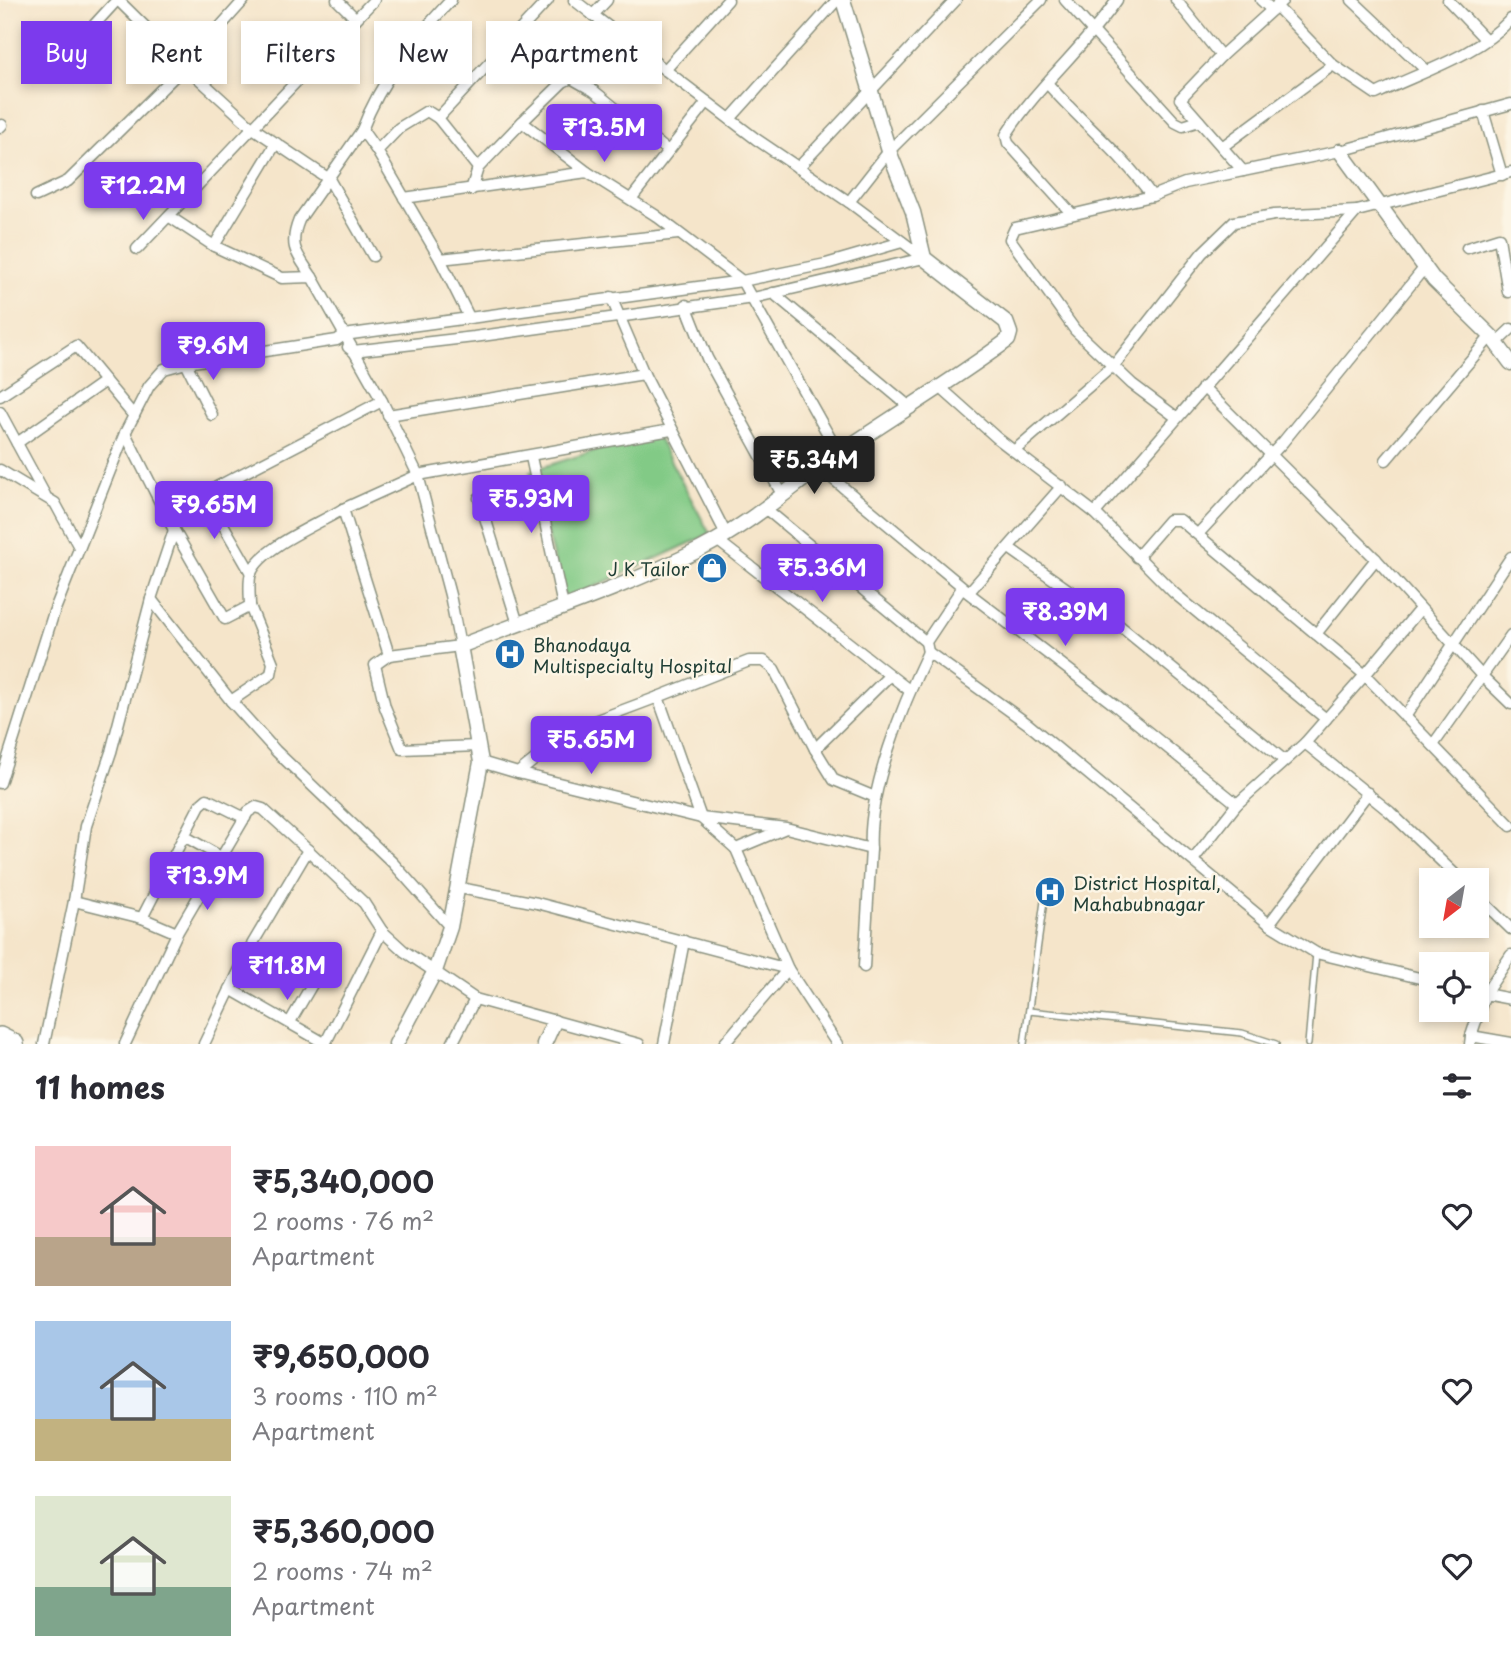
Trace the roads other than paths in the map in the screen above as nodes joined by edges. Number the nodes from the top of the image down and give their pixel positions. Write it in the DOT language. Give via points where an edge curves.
graph roads {
  1 [pos="117,0"];
  2 [pos="244,0"];
  3 [pos="337,0"];
  4 [pos="374,0"];
  5 [pos="451,0"];
  6 [pos="548,0"];
  7 [pos="574,0"];
  8 [pos="607,0"];
  9 [pos="728,0"];
  10 [pos="837,0"];
  11 [pos="843,0"];
  12 [pos="956,0"];
  13 [pos="1041,0"];
  14 [pos="1065,0"];
  15 [pos="1117,0"];
  16 [pos="1176,0"];
  17 [pos="1261,0"];
  18 [pos="1352,0"];
  19 [pos="1448,0"];
  20 [pos="1277,5"];
  21 [pos="593,15"];
  22 [pos="355,18"];
  23 [pos="1511,19"];
  24 [pos="98,21"];
  25 [pos="139,21"];
  26 [pos="226,21"];
  27 [pos="1095,31"];
  28 [pos="1485,39"];
  29 [pos="1221,56"];
  30 [pos="1333,65"];
  31 [pos="665,70"];
  32 [pos="1427,71"];
  33 [pos="1047,83"];
  34 [pos="168,84"];
  35 [pos="205,84"];
  36 [pos="870,91"];
  37 [pos="707,102"];
  38 [pos="1511,104"];
  39 [pos="1483,111"];
  40 [pos="438,118"];
  41 [pos="730,119"];
  42 [pos="1199,121"];
  43 [pos="522,122"];
  44 [pos="253,128"];
  45 [pos="362,131"];
  46 [pos="276,143"];
  47 [pos="1222,147"];
  48 [pos="1340,150"];
  49 [pos="377,151"];
  50 [pos="668,151"];
  51 [pos="889,151"];
  52 [pos="798,168"];
  53 [pos="478,169"];
  54 [pos="1243,171"];
  55 [pos="587,172"];
  56 [pos="1507,173"];
  57 [pos="329,179"];
  58 [pos="471,190"];
  59 [pos="36,196"];
  60 [pos="1152,196"];
  61 [pos="404,198"];
  62 [pos="631,199"];
  63 [pos="849,202"];
  64 [pos="1382,206"];
  65 [pos="1357,211"];
  66 [pos="1072,214"];
  67 [pos="170,217"];
  68 [pos="678,234"];
  69 [pos="1505,237"];
  70 [pos="902,242"];
  71 [pos="214,246"];
  72 [pos="1467,248"];
  73 [pos="137,249"];
  74 [pos="373,256"];
  75 [pos="924,258"];
  76 [pos="440,260"];
  77 [pos="826,264"];
  78 [pos="1425,267"];
  79 [pos="312,277"];
  80 [pos="844,278"];
  81 [pos="741,281"];
  82 [pos="1511,290"];
  83 [pos="773,293"];
  84 [pos="611,298"];
  85 [pos="753,298"];
  86 [pos="686,305"];
  87 [pos="619,315"];
  88 [pos="469,317"];
  89 [pos="1511,329"];
  90 [pos="341,337"];
  91 [pos="1493,340"];
  92 [pos="353,351"];
  93 [pos="186,363"];
  94 [pos="1511,363"];
  95 [pos="1114,365"];
  96 [pos="643,374"];
  97 [pos="105,381"];
  98 [pos="1203,387"];
  99 [pos="942,389"];
  100 [pos="0,396"];
  101 [pos="382,401"];
  102 [pos="911,408"];
  103 [pos="0,412"];
  104 [pos="212,415"];
  105 [pos="388,415"];
  106 [pos="134,416"];
  107 [pos="1176,417"];
  108 [pos="671,430"];
  109 [pos="125,433"];
  110 [pos="17,443"];
  111 [pos="1014,451"];
  112 [pos="839,454"];
  113 [pos="1271,455"];
  114 [pos="531,457"];
  115 [pos="1386,460"];
  116 [pos="821,469"];
  117 [pos="0,470"];
  118 [pos="418,475"];
  119 [pos="1062,486"];
  120 [pos="783,496"];
  121 [pos="46,498"];
  122 [pos="479,498"];
  123 [pos="343,509"];
  124 [pos="766,509"];
  125 [pos="1095,513"];
  126 [pos="174,530"];
  127 [pos="1198,534"];
  128 [pos="722,537"];
  129 [pos="79,547"];
  130 [pos="1009,548"];
  131 [pos="1137,557"];
  132 [pos="1511,557"];
  133 [pos="1376,559"];
  134 [pos="251,573"];
  135 [pos="969,592"];
  136 [pos="151,599"];
  137 [pos="250,606"];
  138 [pos="563,606"];
  139 [pos="1420,609"];
  140 [pos="518,624"];
  141 [pos="1316,634"];
  142 [pos="1509,641"];
  143 [pos="1453,645"];
  144 [pos="460,646"];
  145 [pos="927,647"];
  146 [pos="389,655"];
  147 [pos="1365,675"];
  148 [pos="889,676"];
  149 [pos="1482,676"];
  150 [pos="909,690"];
  151 [pos="659,697"];
  152 [pos="231,701"];
  153 [pos="1511,704"];
  154 [pos="1405,716"];
  155 [pos="1326,719"];
  156 [pos="1305,743"];
  157 [pos="1433,745"];
  158 [pos="478,746"];
  159 [pos="816,749"];
  160 [pos="1284,760"];
  161 [pos="481,762"];
  162 [pos="518,773"];
  163 [pos="0,783"];
  164 [pos="1368,793"];
  165 [pos="875,797"];
  166 [pos="1237,804"];
  167 [pos="245,818"];
  168 [pos="701,818"];
  169 [pos="1511,826"];
  170 [pos="786,828"];
  171 [pos="184,836"];
  172 [pos="736,849"];
  173 [pos="871,849"];
  174 [pos="308,850"];
  175 [pos="220,857"];
  176 [pos="1193,860"];
  177 [pos="1448,868"];
  178 [pos="460,888"];
  179 [pos="1045,894"];
  180 [pos="74,901"];
  181 [pos="1489,908"];
  182 [pos="142,918"];
  183 [pos="1269,924"];
  184 [pos="450,927"];
  185 [pos="1511,929"];
  186 [pos="382,931"];
  187 [pos="177,933"];
  188 [pos="684,941"];
  189 [pos="331,952"];
  190 [pos="1316,953"];
  191 [pos="1511,954"];
  192 [pos="864,967"];
  193 [pos="788,969"];
  194 [pos="435,971"];
  195 [pos="1419,978"];
  196 [pos="1489,983"];
  197 [pos="230,989"];
  198 [pos="1489,995"];
  199 [pos="475,999"];
  200 [pos="1511,999"];
  201 [pos="1029,1011"];
  202 [pos="290,1022"];
  203 [pos="554,1022"];
  204 [pos="1475,1022"];
  205 [pos="0,1037"];
  206 [pos="1471,1040"];
  207 [pos="1511,1043"];
  208 [pos="15,1044"];
  209 [pos="44,1044"];
  210 [pos="125,1044"];
  211 [pos="204,1044"];
  212 [pos="326,1044"];
  213 [pos="396,1044"];
  214 [pos="452,1044"];
  215 [pos="544,1044"];
  216 [pos="639,1044"];
  217 [pos="664,1044"];
  218 [pos="724,1044"];
  219 [pos="837,1044"];
  220 [pos="1024,1044"];
  221 [pos="1276,1044"];
  222 [pos="1308,1044"];
  1 -- 24 [label="street"];
  1 -- 25 [label="street"];
  2 -- 26 [label="street"];
  3 -- 22 [label="street"];
  4 -- 22 [label="street"];
  5 -- 45 [label="street" via="386,79"];
  6 -- 40 [label="street"];
  7 -- 21 [label="street"];
  8 -- 21 [label="street"];
  9 -- 31 [label="street"];
  10 -- 41 [label="street"];
  11 -- 36 [label="street"];
  12 -- 36 [label="street"];
  13 -- 51 [label="street"];
  14 -- 27 [label="street"];
  15 -- 27 [label="street"];
  16 -- 29 [label="street"];
  17 -- 20 [label="street"];
  18 -- 32 [label="street"];
  19 -- 28 [label="street"];
  20 -- 29 [label="street"];
  20 -- 30 [label="street"];
  21 -- 31 [label="street"];
  22 -- 44 [label="street"];
  23 -- 28 [label="street"];
  27 -- 33 [label="street"];
  27 -- 42 [label="street" via="1175,122 1183,126"];
  28 -- 32 [label="street"];
  29 -- 42 [label="street" via="1180,99"];
  30 -- 32 [label="street" via="1376,94"];
  30 -- 47 [label="street"];
  31 -- 37 [label="street"];
  33 -- 60 [label="street" via="1116,151"];
  33 -- 66 [label="street" via="1006,139"];
  34 -- 59 [label="street" via="68,181"];
  35 -- 44 [label="street"];
  36 -- 51 [label="street"];
  36 -- 52 [label="street"];
  37 -- 41 [label="street"];
  37 -- 50 [label="street"];
  38 -- 39 [label="street"];
  39 -- 48 [label="street"];
  39 -- 56 [label="street"];
  40 -- 49 [label="street" via="427,111 399,128"];
  40 -- 53 [label="street"];
  41 -- 52 [label="street"];
  42 -- 47 [label="street"];
  43 -- 50 [label="street" via="571,78"];
  43 -- 53 [label="street"];
  43 -- 55 [label="street"];
  44 -- 46 [label="street"];
  44 -- 67 [label="street"];
  45 -- 49 [label="street"];
  45 -- 57 [label="street"];
  46 -- 57 [label="street"];
  46 -- 71 [label="street"];
  47 -- 54 [label="street"];
  48 -- 54 [label="street"];
  48 -- 64 [label="street"];
  49 -- 61 [label="street"];
  50 -- 62 [label="street"];
  51 -- 63 [label="street"];
  51 -- 75 [label="street" via="913,212"];
  52 -- 63 [label="street"];
  53 -- 58 [label="street"];
  54 -- 60 [label="street" via="1185,183"];
  55 -- 58 [label="street"];
  55 -- 62 [label="street"];
  56 -- 64 [label="street"];
  57 -- 74 [label="street"];
  57 -- 79 [label="street" via="292,237 294,250"];
  58 -- 61 [label="street"];
  60 -- 66 [label="street"];
  61 -- 76 [label="street"];
  62 -- 68 [label="street"];
  63 -- 70 [label="street"];
  64 -- 65 [label="street"];
  64 -- 78 [label="street"];
  65 -- 95 [label="street" via="1234,222 1202,253"];
  65 -- 98 [label="street"];
  66 -- 95 [label="street" via="1015,228 1010,239 1075,330"];
  67 -- 71 [label="street"];
  67 -- 73 [label="street"];
  68 -- 76 [label="street"];
  68 -- 81 [label="street"];
  69 -- 72 [label="street"];
  69 -- 82 [label="street" via="1508,292"];
  70 -- 75 [label="street"];
  70 -- 77 [label="street"];
  71 -- 79 [label="street" via="282,278"];
  75 -- 80 [label="street"];
  75 -- 99 [label="street" via="1006,322 1010,333 1009,340"];
  76 -- 88 [label="street"];
  77 -- 80 [label="street"];
  77 -- 81 [label="street"];
  78 -- 91 [label="street"];
  78 -- 113 [label="street"];
  79 -- 90 [label="street"];
  80 -- 83 [label="street"];
  81 -- 84 [label="street"];
  81 -- 85 [label="street"];
  83 -- 85 [label="street"];
  83 -- 102 [label="street"];
  84 -- 87 [label="street"];
  84 -- 88 [label="street"];
  85 -- 86 [label="street"];
  85 -- 112 [label="street"];
  86 -- 87 [label="street"];
  86 -- 120 [label="street" via="707,358"];
  87 -- 92 [label="street"];
  87 -- 96 [label="street"];
  88 -- 90 [label="street"];
  89 -- 91 [label="street"];
  90 -- 92 [label="street"];
  90 -- 93 [label="street"];
  91 -- 94 [label="street"];
  91 -- 115 [label="street"];
  92 -- 101 [label="street"];
  93 -- 104 [label="street"];
  93 -- 106 [label="street" via="164,369"];
  95 -- 107 [label="street"];
  95 -- 111 [label="street"];
  96 -- 105 [label="street"];
  96 -- 108 [label="street"];
  97 -- 100 [label="street" via="76,346"];
  97 -- 106 [label="street"];
  97 -- 110 [label="street"];
  98 -- 107 [label="street"];
  98 -- 113 [label="street"];
  99 -- 102 [label="street"];
  99 -- 111 [label="street"];
  101 -- 105 [label="street"];
  101 -- 134 [label="street" via="205,493"];
  102 -- 112 [label="street"];
  103 -- 110 [label="street"];
  105 -- 118 [label="street"];
  106 -- 109 [label="street"];
  107 -- 125 [label="street"];
  108 -- 114 [label="street"];
  108 -- 128 [label="street"];
  109 -- 126 [label="street"];
  109 -- 129 [label="street"];
  110 -- 121 [label="street"];
  111 -- 119 [label="street"];
  112 -- 116 [label="street"];
  113 -- 127 [label="street"];
  113 -- 133 [label="street"];
  114 -- 118 [label="street"];
  114 -- 138 [label="street"];
  116 -- 120 [label="street"];
  116 -- 135 [label="street"];
  117 -- 121 [label="street"];
  118 -- 123 [label="street"];
  118 -- 144 [label="street"];
  119 -- 125 [label="street"];
  119 -- 130 [label="street"];
  120 -- 124 [label="street"];
  121 -- 129 [label="street" via="55,503"];
  122 -- 140 [label="street"];
  123 -- 134 [label="street" via="276,547"];
  123 -- 146 [label="street"];
  124 -- 128 [label="street"];
  124 -- 145 [label="street"];
  125 -- 131 [label="street"];
  126 -- 136 [label="street"];
  126 -- 137 [label="street" via="225,619"];
  127 -- 131 [label="street" via="1174,518"];
  127 -- 141 [label="street"];
  128 -- 138 [label="street" via="657,570"];
  128 -- 148 [label="street"];
  129 -- 163 [label="street"];
  130 -- 135 [label="street"];
  130 -- 160 [label="street" via="1120,626"];
  131 -- 155 [label="street"];
  132 -- 143 [label="street"];
  133 -- 139 [label="street"];
  133 -- 141 [label="street"];
  134 -- 137 [label="street"];
  135 -- 145 [label="street" via="962,588"];
  135 -- 166 [label="street"];
  136 -- 152 [label="street"];
  136 -- 180 [label="street" via="86,826"];
  137 -- 152 [label="street" via="273,670"];
  138 -- 140 [label="street"];
  139 -- 143 [label="street"];
  139 -- 147 [label="street"];
  140 -- 144 [label="street"];
  141 -- 147 [label="street"];
  142 -- 149 [label="street"];
  143 -- 149 [label="street"];
  143 -- 154 [label="street"];
  144 -- 146 [label="street"];
  144 -- 158 [label="street"];
  145 -- 150 [label="street"];
  145 -- 176 [label="street"];
  146 -- 158 [label="street" via="375,666 402,749"];
  147 -- 154 [label="street"];
  147 -- 155 [label="street"];
  148 -- 150 [label="street"];
  148 -- 159 [label="street"];
  149 -- 153 [label="street"];
  149 -- 157 [label="street"];
  150 -- 165 [label="street"];
  151 -- 159 [label="street" via="748,661 764,660 774,669"];
  151 -- 162 [label="street" via="573,729"];
  151 -- 168 [label="street"];
  152 -- 184 [label="street" via="327,803 393,863"];
  154 -- 157 [label="street"];
  155 -- 156 [label="street"];
  156 -- 160 [label="street"];
  156 -- 164 [label="street"];
  157 -- 169 [label="street"];
  158 -- 161 [label="street"];
  159 -- 165 [label="street" via="834,780"];
  160 -- 166 [label="street"];
  161 -- 162 [label="street"];
  161 -- 178 [label="street"];
  162 -- 168 [label="street"];
  164 -- 177 [label="street"];
  164 -- 183 [label="street"];
  165 -- 173 [label="street"];
  166 -- 176 [label="street"];
  167 -- 171 [label="street" via="207,799"];
  167 -- 174 [label="street" via="256,807 263,808"];
  167 -- 175 [label="street"];
  168 -- 170 [label="street"];
  168 -- 172 [label="street"];
  170 -- 172 [label="street"];
  170 -- 173 [label="street"];
  171 -- 175 [label="street"];
  171 -- 182 [label="street"];
  172 -- 193 [label="street"];
  173 -- 192 [label="street"];
  174 -- 186 [label="street" via="364,903"];
  174 -- 197 [label="street"];
  175 -- 187 [label="street"];
  176 -- 183 [label="street"];
  178 -- 184 [label="street"];
  178 -- 188 [label="street"];
  179 -- 201 [label="lane"];
  180 -- 182 [label="street"];
  180 -- 209 [label="street"];
  181 -- 185 [label="street"];
  182 -- 187 [label="street"];
  183 -- 190 [label="street"];
  184 -- 194 [label="street"];
  186 -- 194 [label="street"];
  186 -- 212 [label="street"];
  187 -- 210 [label="street"];
  188 -- 193 [label="street"];
  188 -- 217 [label="street"];
  189 -- 202 [label="street"];
  190 -- 195 [label="street"];
  190 -- 222 [label="lane"];
  191 -- 196 [label="street"];
  193 -- 218 [label="street"];
  193 -- 219 [label="street"];
  194 -- 199 [label="street"];
  194 -- 213 [label="street"];
  197 -- 202 [label="street"];
  197 -- 211 [label="street"];
  198 -- 200 [label="street"];
  199 -- 203 [label="street"];
  199 -- 214 [label="street"];
  201 -- 220 [label="lane"];
  201 -- 221 [label="lane" via="1242,1033"];
  202 -- 212 [label="street"];
  203 -- 215 [label="street"];
  203 -- 216 [label="street"];
  204 -- 206 [label="street"];
  205 -- 208 [label="highway"];
  206 -- 207 [label="street"];
}
